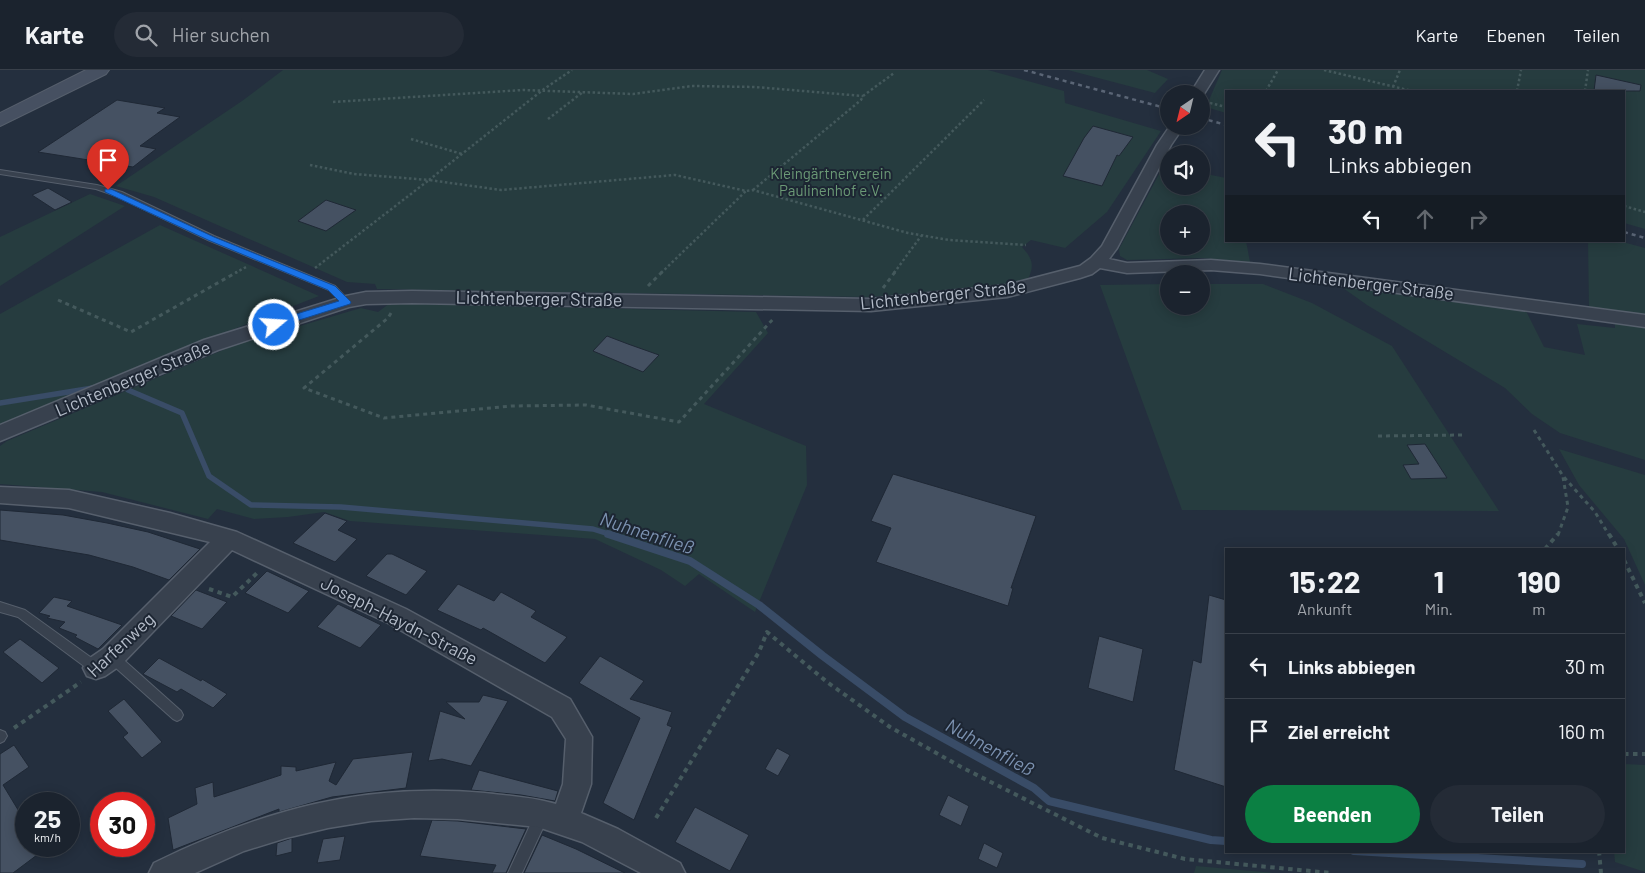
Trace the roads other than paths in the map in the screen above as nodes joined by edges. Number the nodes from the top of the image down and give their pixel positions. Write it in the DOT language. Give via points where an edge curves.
graph roads {
  1 [pos="1212,70"];
  2 [pos="95,71"];
  3 [pos="1203,85"];
  4 [pos="0,120"];
  5 [pos="1170,135"];
  6 [pos="0,172"];
  7 [pos="1097,262"];
  8 [pos="346,302"];
  9 [pos="1645,320"];
  10 [pos="0,433"];
  11 [pos="0,495"];
  12 [pos="229,538"];
  13 [pos="0,607"];
  14 [pos="104,663"];
  15 [pos="177,715"];
  16 [pos="553,817"];
  17 [pos="164,873"];
  18 [pos="515,873"];
  19 [pos="670,873"];
  1 -- 3 [label="street"];
  2 -- 4 [label="street"];
  5 -- 7 [label="street, Lichtenberger Straße" via="1109,248"];
  6 -- 8 [label="lane" via="118,194 211,238 332,288"];
  7 -- 8 [label="street, Lichtenberger Straße" via="1074,274 1007,291 872,305 412,297"];
  7 -- 9 [label="street, Lichtenberger Straße" via="1127,268 1211,265 1260,269"];
  8 -- 10 [label="street, Lichtenberger Straße" via="212,345"];
  11 -- 12 [label="street, Joseph-Haydn-Straße" via="69,499"];
  12 -- 14 [label="street, Harfenweg"];
  12 -- 16 [label="street, Joseph-Haydn-Straße" via="396,616 560,708 579,737 577,784"];
  13 -- 14 [label="lane" via="21,613"];
  14 -- 15 [label="lane"];
  16 -- 17 [label="street" via="432,803 369,807 301,818 227,843"];
  16 -- 18 [label="lane"];
  16 -- 19 [label="street" via="592,832"];
}
